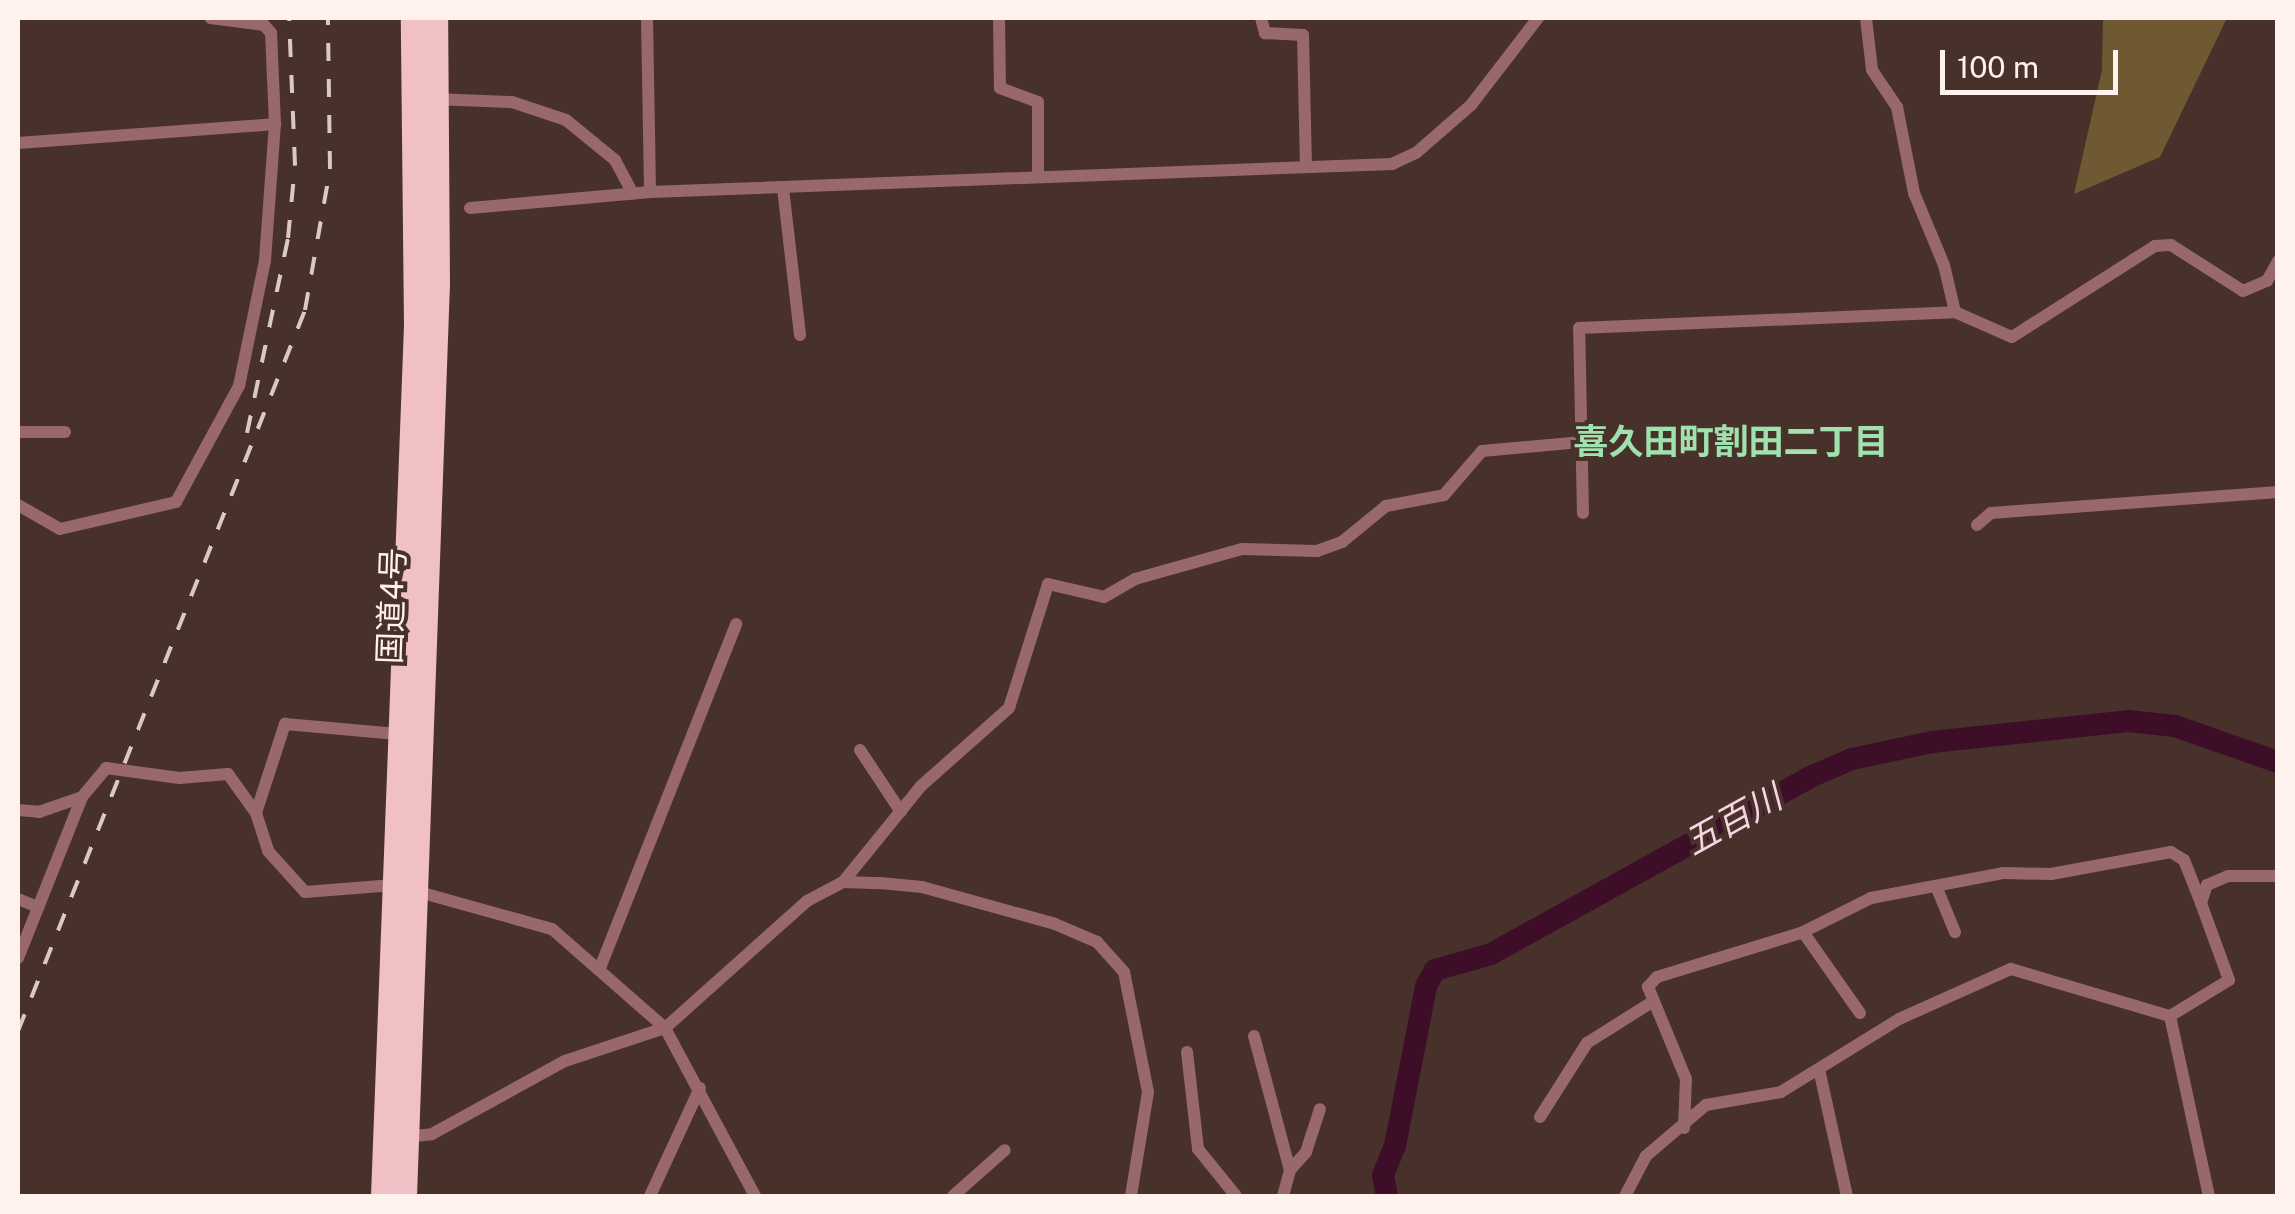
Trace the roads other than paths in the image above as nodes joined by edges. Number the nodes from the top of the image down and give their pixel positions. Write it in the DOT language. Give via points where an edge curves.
graph roads {
  1 [pos="210,18"];
  2 [pos="413,18"];
  3 [pos="435,18"];
  4 [pos="647,18"];
  5 [pos="999,18"];
  6 [pos="1261,18"];
  7 [pos="1538,18"];
  8 [pos="1866,18"];
  9 [pos="427,100"];
  10 [pos="275,124"];
  11 [pos="18,144"];
  12 [pos="1306,166"];
  13 [pos="1038,177"];
  14 [pos="783,188"];
  15 [pos="650,192"];
  16 [pos="634,194"];
  17 [pos="470,208"];
  18 [pos="2278,262"];
  19 [pos="1955,312"];
  20 [pos="800,335"];
  21 [pos="18,432"];
  22 [pos="65,432"];
  23 [pos="1580,442"];
  24 [pos="2278,492"];
  25 [pos="18,505"];
  26 [pos="1583,513"];
  27 [pos="1977,525"];
  28 [pos="736,624"];
  29 [pos="398,734"];
  30 [pos="860,750"];
  31 [pos="82,797"];
  32 [pos="18,810"];
  33 [pos="901,812"];
  34 [pos="256,813"];
  35 [pos="2278,876"];
  36 [pos="842,882"];
  37 [pos="1936,886"];
  38 [pos="404,887"];
  39 [pos="18,899"];
  40 [pos="2202,903"];
  41 [pos="38,907"];
  42 [pos="1803,932"];
  43 [pos="1955,932"];
  44 [pos="18,958"];
  45 [pos="600,968"];
  46 [pos="1652,1002"];
  47 [pos="1860,1013"];
  48 [pos="2170,1016"];
  49 [pos="665,1028"];
  50 [pos="1254,1036"];
  51 [pos="1187,1052"];
  52 [pos="1819,1069"];
  53 [pos="700,1088"];
  54 [pos="1320,1109"];
  55 [pos="1540,1116"];
  56 [pos="1684,1128"];
  57 [pos="406,1137"];
  58 [pos="1005,1150"];
  59 [pos="1290,1170"];
  60 [pos="383,1196"];
  61 [pos="404,1196"];
  62 [pos="650,1196"];
  63 [pos="755,1196"];
  64 [pos="953,1196"];
  65 [pos="1132,1196"];
  66 [pos="1236,1196"];
  67 [pos="1283,1196"];
  68 [pos="1625,1196"];
  69 [pos="1847,1196"];
  70 [pos="2209,1196"];
  1 -- 10 [label="street" via="264,25 272,32"];
  2 -- 9 [label="highway, 国道4号"];
  3 -- 9 [label="highway, 国道4号"];
  4 -- 15 [label="street"];
  5 -- 13 [label="street" via="1000,88 1038,102"];
  6 -- 12 [label="street" via="1265,33 1302,35"];
  7 -- 12 [label="street" via="1505,69 1416,153 1392,164"];
  8 -- 19 [label="street" via="1872,70 1897,107 1914,193 1944,264"];
  9 -- 16 [label="street" via="512,102 566,120 615,160"];
  9 -- 29 [label="highway, 国道4号"];
  9 -- 38 [label="highway, 国道4号"];
  10 -- 11 [label="street"];
  10 -- 25 [label="street" via="265,260 239,386 176,502 60,529"];
  12 -- 13 [label="street"];
  13 -- 14 [label="street"];
  14 -- 15 [label="street"];
  14 -- 20 [label="street"];
  15 -- 16 [label="street"];
  16 -- 17 [label="street"];
  18 -- 19 [label="street" via="2267,280 2243,291 2173,246 2158,246 2020,335 1999,334"];
  19 -- 23 [label="street" via="1579,328"];
  21 -- 22 [label="street"];
  23 -- 26 [label="street"];
  23 -- 33 [label="street" via="1482,451 1444,495 1386,506 1342,542 1317,552 1242,549 1135,579 1104,597 1048,584 1009,708"];
  24 -- 27 [label="street" via="1992,513"];
  28 -- 45 [label="street"];
  29 -- 34 [label="street" via="286,724"];
  29 -- 38 [label="highway, 国道4号"];
  30 -- 33 [label="street"];
  31 -- 32 [label="street" via="39,812"];
  31 -- 34 [label="street" via="106,768 179,778 228,774"];
  31 -- 41 [label="street"];
  33 -- 36 [label="street"];
  34 -- 38 [label="street" via="268,851 305,892"];
  35 -- 40 [label="street" via="2218,878 2204,889"];
  36 -- 49 [label="street" via="776,922 704,998"];
  36 -- 65 [label="street" via="922,887 1056,924 1110,954 1130,982 1147,1074 1147,1126"];
  37 -- 40 [label="street" via="2171,852 2184,860"];
  37 -- 42 [label="street" via="1870,898"];
  37 -- 43 [label="street"];
  38 -- 45 [label="street" via="538,922"];
  38 -- 57 [label="highway, 国道4号"];
  38 -- 60 [label="highway, 国道4号"];
  39 -- 41 [label="street"];
  40 -- 48 [label="street" via="2229,980"];
  41 -- 44 [label="street"];
  42 -- 46 [label="street" via="1658,978 1648,987"];
  42 -- 47 [label="street"];
  45 -- 49 [label="street"];
  46 -- 55 [label="street" via="1587,1043"];
  46 -- 56 [label="street" via="1686,1080"];
  48 -- 52 [label="street" via="2012,969 1899,1020"];
  48 -- 70 [label="street"];
  49 -- 53 [label="street"];
  49 -- 57 [label="street" via="566,1060 432,1134"];
  50 -- 59 [label="street"];
  51 -- 66 [label="street" via="1198,1149"];
  52 -- 56 [label="street" via="1781,1092 1706,1105"];
  52 -- 69 [label="street"];
  53 -- 62 [label="street"];
  53 -- 63 [label="street"];
  54 -- 59 [label="street" via="1306,1152"];
  56 -- 68 [label="street" via="1646,1156"];
  57 -- 61 [label="highway, 国道4号"];
  58 -- 64 [label="street"];
  59 -- 67 [label="street"];
}
